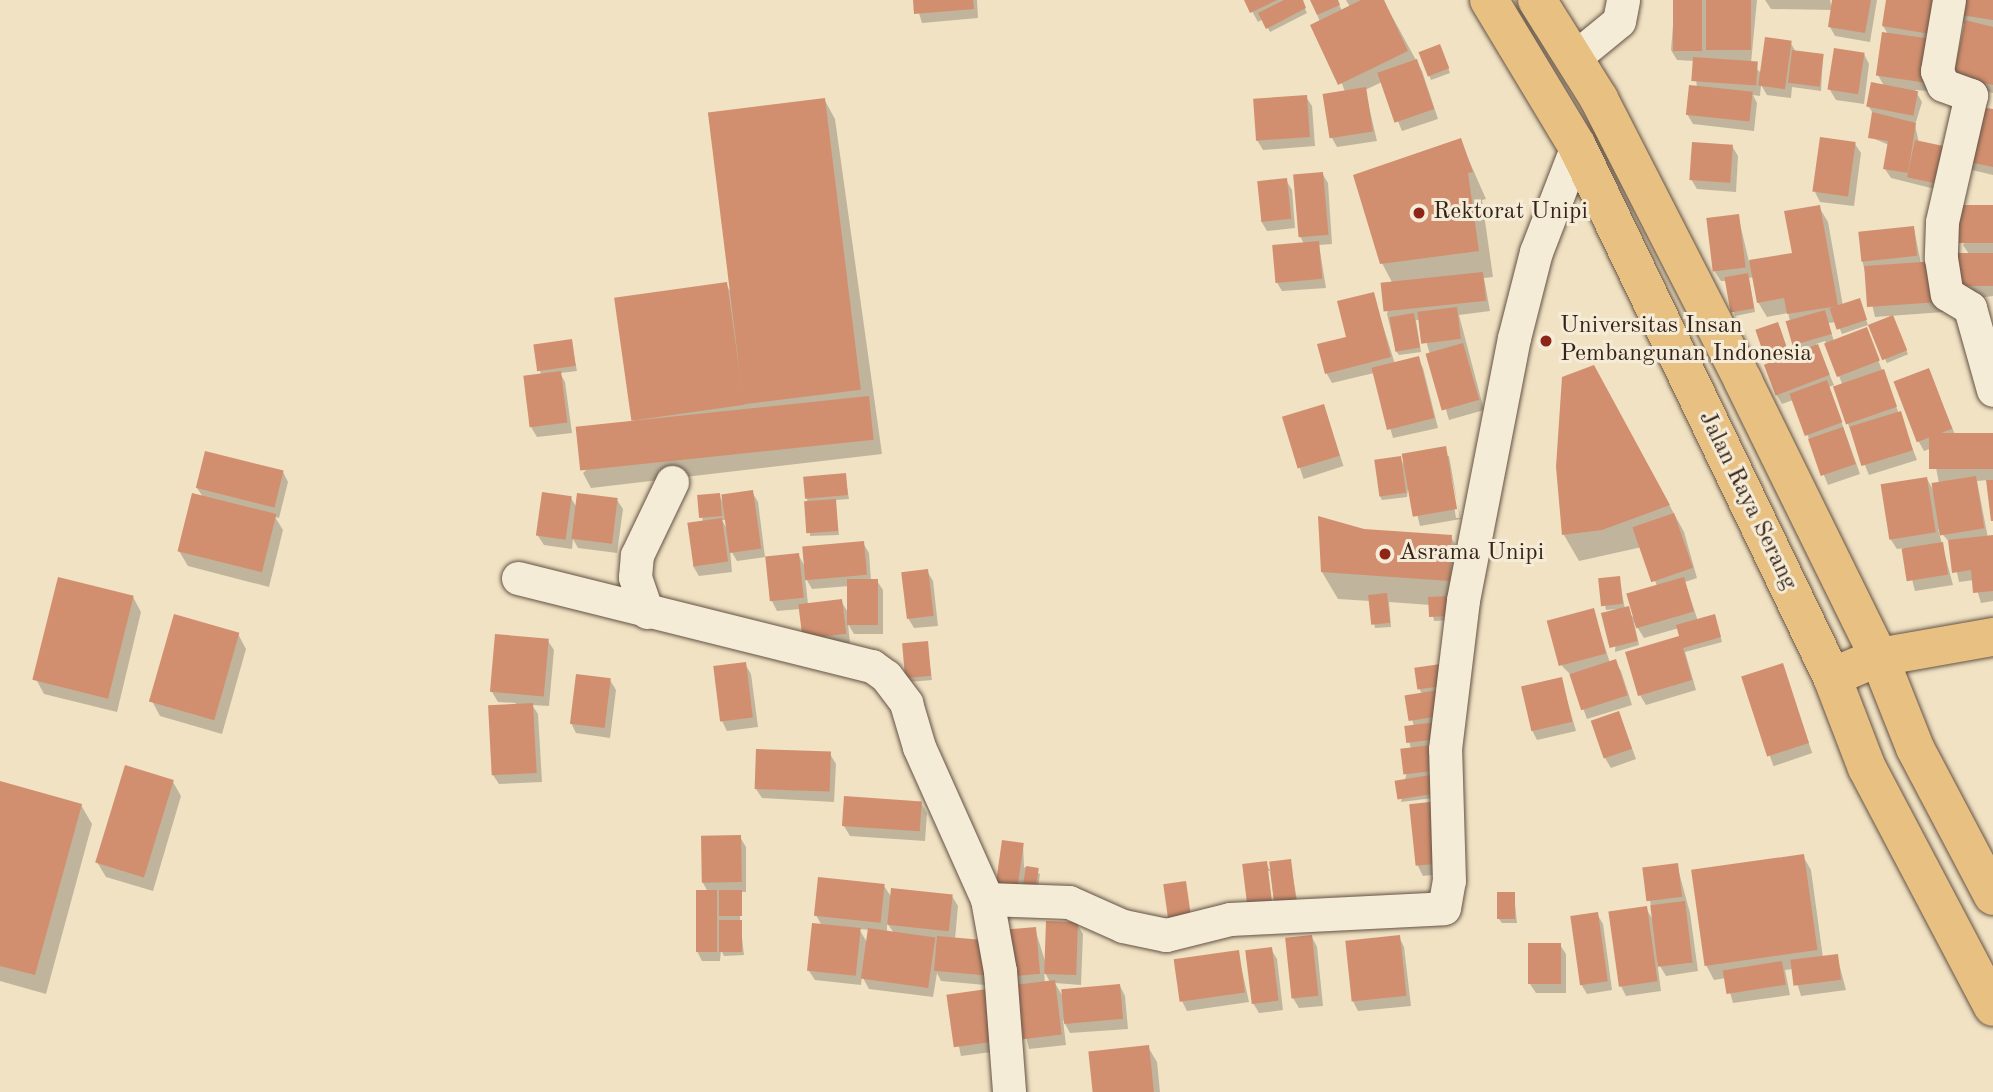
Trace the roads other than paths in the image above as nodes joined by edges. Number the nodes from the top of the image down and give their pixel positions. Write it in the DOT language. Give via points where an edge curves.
graph roads {
  1 [pos="1489,0"];
  2 [pos="1537,0"];
  3 [pos="1623,0"];
  4 [pos="1949,0"];
  5 [pos="1574,58"];
  6 [pos="1982,95"];
  7 [pos="1577,146"];
  8 [pos="1982,307"];
  9 [pos="1993,390"];
  10 [pos="672,482"];
  11 [pos="518,578"];
  12 [pos="647,612"];
  13 [pos="1993,637"];
  14 [pos="1879,657"];
  15 [pos="1832,677"];
  16 [pos="1993,896"];
  17 [pos="987,899"];
  18 [pos="1993,1007"];
  19 [pos="1009,1092"];
  1 -- 7 [label="main road, Jalan Raya Serang"];
  2 -- 5 [label="main road, Jalan Raya Serang"];
  3 -- 5 [label="street" via="1619,22"];
  4 -- 6 [label="street" via="1937,71 1943,85"];
  5 -- 14 [label="main road, Jalan Raya Serang" via="1712,319"];
  6 -- 8 [label="street" via="1942,222 1941,258 1947,294"];
  7 -- 15 [label="main road, Jalan Raya Serang"];
  7 -- 17 [label="street" via="1536,252 1514,338 1463,600 1445,749 1449,881 1444,908 1230,919 1166,935 1124,926 1069,902"];
  8 -- 9 [label="street"];
  10 -- 12 [label="street" via="637,555 635,577"];
  11 -- 12 [label="street"];
  12 -- 17 [label="street" via="802,646 872,666 886,676 906,703 919,747"];
  13 -- 14 [label="main road"];
  14 -- 15 [label="main road"];
  14 -- 16 [label="main road, Jalan Raya Serang" via="1915,748"];
  15 -- 18 [label="main road, Jalan Raya Serang" via="1867,768"];
  17 -- 19 [label="street" via="1000,971"];
}
